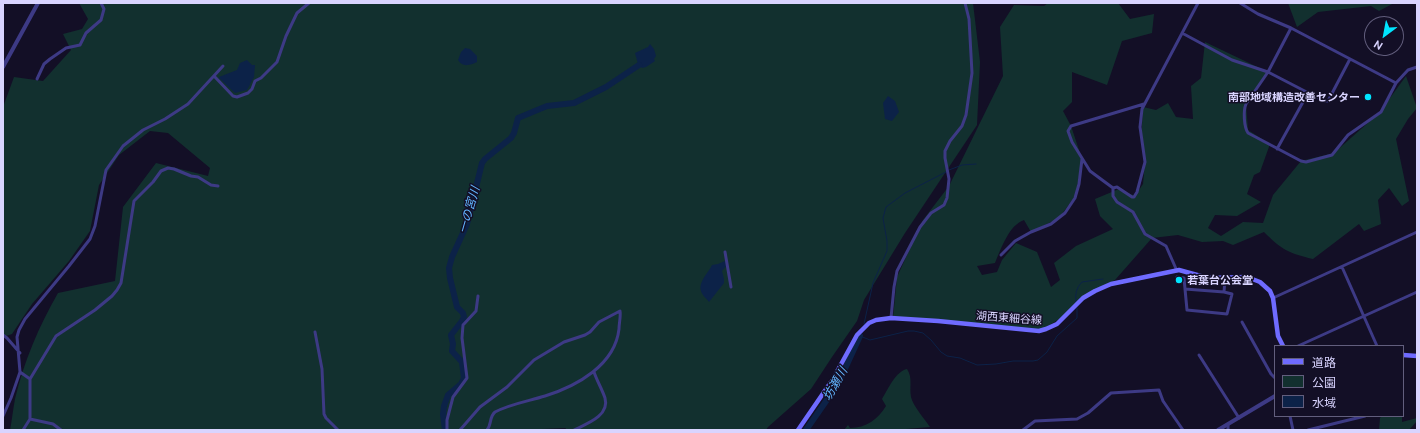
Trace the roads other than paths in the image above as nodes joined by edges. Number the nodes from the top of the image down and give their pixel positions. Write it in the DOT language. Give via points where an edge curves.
graph roads {
  1 [pos="38,3"];
  2 [pos="101,3"];
  3 [pos="309,3"];
  4 [pos="964,3"];
  5 [pos="1198,3"];
  6 [pos="1240,3"];
  7 [pos="1291,28"];
  8 [pos="1182,33"];
  9 [pos="1350,59"];
  10 [pos="223,66"];
  11 [pos="3,67"];
  12 [pos="1417,67"];
  13 [pos="1268,72"];
  14 [pos="214,76"];
  15 [pos="37,80"];
  16 [pos="1396,82"];
  17 [pos="1308,92"];
  18 [pos="1144,104"];
  19 [pos="1277,148"];
  20 [pos="1082,159"];
  21 [pos="218,186"];
  22 [pos="1113,188"];
  23 [pos="1416,233"];
  24 [pos="1417,237"];
  25 [pos="725,252"];
  26 [pos="1001,255"];
  27 [pos="1342,267"];
  28 [pos="1178,271"];
  29 [pos="1177,277"];
  30 [pos="1225,279"];
  31 [pos="731,287"];
  32 [pos="1186,289"];
  33 [pos="1224,292"];
  34 [pos="1417,292"];
  35 [pos="478,296"];
  36 [pos="1273,298"];
  37 [pos="1364,316"];
  38 [pos="891,318"];
  39 [pos="1242,322"];
  40 [pos="315,332"];
  41 [pos="3,336"];
  42 [pos="1282,345"];
  43 [pos="1300,345"];
  44 [pos="1377,345"];
  45 [pos="20,353"];
  46 [pos="1199,355"];
  47 [pos="1404,355"];
  48 [pos="1417,356"];
  49 [pos="20,372"];
  50 [pos="594,372"];
  51 [pos="1274,377"];
  52 [pos="30,378"];
  53 [pos="1274,397"];
  54 [pos="3,416"];
  55 [pos="1290,417"];
  56 [pos="1361,417"];
  57 [pos="1239,418"];
  58 [pos="30,419"];
  59 [pos="1228,424"];
  60 [pos="23,430"];
  61 [pos="61,430"];
  62 [pos="338,430"];
  63 [pos="447,430"];
  64 [pos="460,430"];
  65 [pos="487,430"];
  66 [pos="574,430"];
  67 [pos="798,430"];
  68 [pos="1024,430"];
  69 [pos="1182,430"];
  70 [pos="1218,430"];
  71 [pos="1228,430"];
  72 [pos="1293,430"];
  73 [pos="1308,430"];
  1 -- 11 [label="street"];
  2 -- 15 [label="street" via="104,8 101,20 86,33 80,45 66,48 44,64"];
  3 -- 14 [label="street" via="297,13 277,62 255,81 248,93 233,96"];
  4 -- 38 [label="street" via="969,19 972,73 966,115 962,126 950,140 945,151 947,198 944,205 931,213 920,227 897,271"];
  5 -- 8 [label="street"];
  6 -- 7 [label="street"];
  7 -- 9 [label="street"];
  7 -- 13 [label="street"];
  8 -- 13 [label="street" via="1232,60"];
  8 -- 18 [label="street"];
  9 -- 16 [label="street"];
  9 -- 17 [label="street" via="1328,101"];
  10 -- 14 [label="street"];
  12 -- 16 [label="street" via="1408,70"];
  13 -- 17 [label="street"];
  13 -- 19 [label="street" via="1246,104 1246,131"];
  14 -- 45 [label="street" via="188,104 143,130 116,155 106,170 90,239 25,319 17,337"];
  16 -- 19 [label="street" via="1381,112 1348,135 1332,155 1304,162"];
  17 -- 19 [label="street"];
  18 -- 20 [label="street" via="1071,126 1068,134"];
  18 -- 22 [label="street" via="1140,127 1145,162 1137,192 1132,198 1117,187"];
  20 -- 22 [label="street" via="1090,171"];
  20 -- 26 [label="street" via="1080,184 1065,213 1051,224 1016,241"];
  21 -- 52 [label="street" via="174,169 161,171 134,201 121,283 117,290 95,310 56,336"];
  22 -- 28 [label="street" via="1113,196 1117,202 1133,212 1145,234 1166,246"];
  23 -- 24 [label="street"];
  23 -- 27 [label="street"];
  25 -- 31 [label="street"];
  27 -- 36 [label="street"];
  27 -- 37 [label="street"];
  28 -- 30 [label="main road, 湖西東細谷線"];
  28 -- 38 [label="main road, 湖西東細谷線" via="1111,284 1083,298 1051,328 1039,331"];
  29 -- 32 [label="street" via="1184,278"];
  30 -- 33 [label="street"];
  30 -- 36 [label="main road, 湖西東細谷線" via="1253,279 1266,286"];
  32 -- 33 [label="street"];
  32 -- 33 [label="street" via="1187,310 1228,314 1232,294"];
  34 -- 37 [label="street"];
  35 -- 63 [label="street" via="476,311 463,326 467,378 452,397"];
  36 -- 42 [label="main road" via="1278,336"];
  37 -- 43 [label="street"];
  37 -- 44 [label="street"];
  38 -- 67 [label="main road, 湖西東細谷線" via="876,320 861,329 833,379"];
  39 -- 51 [label="street"];
  40 -- 62 [label="street" via="322,369 324,414"];
  41 -- 45 [label="street"];
  45 -- 49 [label="street"];
  46 -- 57 [label="street"];
  47 -- 48 [label="main road"];
  49 -- 52 [label="street"];
  49 -- 54 [label="street"];
  50 -- 64 [label="street" via="617,342 620,311 599,322 585,335 564,342 534,360 507,387 480,407"];
  50 -- 65 [label="street" via="562,390 497,411 491,417"];
  50 -- 66 [label="street" via="605,398 605,408 601,415"];
  52 -- 58 [label="street"];
  53 -- 57 [label="street"];
  55 -- 72 [label="street"];
  56 -- 73 [label="street"];
  57 -- 59 [label="street"];
  58 -- 60 [label="street"];
  58 -- 61 [label="street" via="53,424"];
  59 -- 70 [label="street"];
  59 -- 71 [label="street"];
  68 -- 69 [label="street" via="1035,421 1077,419 1111,393 1159,390"];
}
